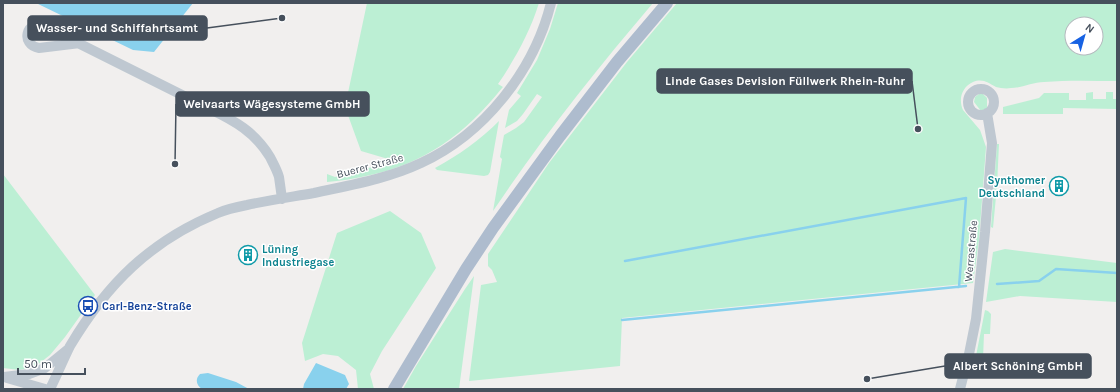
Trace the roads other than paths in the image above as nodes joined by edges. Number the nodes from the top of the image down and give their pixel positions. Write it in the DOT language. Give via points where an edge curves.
graph roads {
  1 [pos="551,3"];
  2 [pos="667,3"];
  3 [pos="80,44"];
  4 [pos="987,113"];
  5 [pos="282,198"];
  6 [pos="70,347"];
  7 [pos="3,377"];
  8 [pos="16,389"];
  9 [pos="45,389"];
  10 [pos="50,389"];
  11 [pos="394,389"];
  12 [pos="960,389"];
  1 -- 5 [label="street, Buerer Straße" via="537,43 509,90 484,119 452,145 436,156 395,174"];
  2 -- 11 [label="main road" via="617,62 493,228"];
  3 -- 5 [label="street" via="245,128 272,161 279,176"];
  4 -- 12 [label="street, Werrastraße" via="992,143 985,232 976,319"];
  5 -- 6 [label="street, Buerer Straße" via="220,212 174,235 149,252 102,298"];
  6 -- 7 [label="street" via="44,368 29,374"];
  6 -- 10 [label="street, Buerer Straße"];
  7 -- 8 [label="street"];
  7 -- 9 [label="street"];
}
